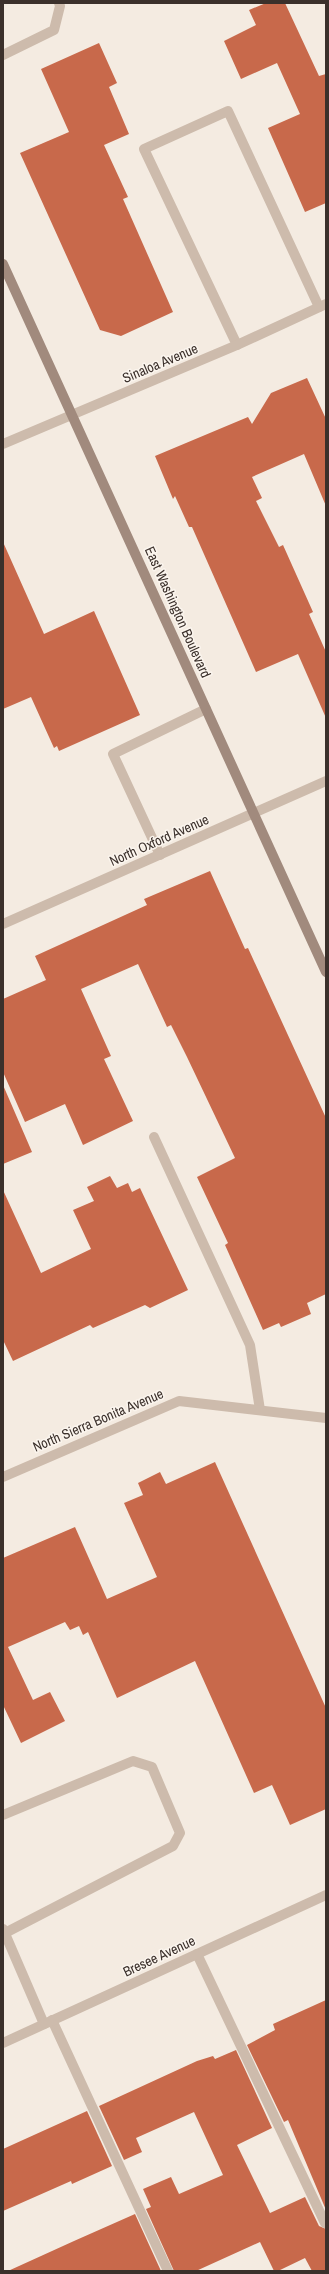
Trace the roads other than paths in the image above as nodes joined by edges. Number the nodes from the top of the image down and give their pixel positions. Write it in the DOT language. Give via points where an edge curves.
graph roads {
  1 [pos="59,3"];
  2 [pos="3,55"];
  3 [pos="3,264"];
  4 [pos="322,305"];
  5 [pos="237,344"];
  6 [pos="73,416"];
  7 [pos="3,444"];
  8 [pos="206,709"];
  9 [pos="326,781"];
  10 [pos="253,812"];
  11 [pos="160,855"];
  12 [pos="3,924"];
  13 [pos="326,972"];
  14 [pos="154,1137"];
  15 [pos="260,1410"];
  16 [pos="326,1418"];
  17 [pos="3,1476"];
  18 [pos="3,1815"];
  19 [pos="326,1895"];
  20 [pos="4,1931"];
  21 [pos="197,1954"];
  22 [pos="48,2022"];
  23 [pos="3,2043"];
  24 [pos="325,2223"];
  25 [pos="168,2271"];
  1 -- 2 [label="street" via="54,30"];
  3 -- 6 [label="main road, East Washington Boulevard"];
  4 -- 5 [label="street, Sinaloa Avenue"];
  4 -- 5 [label="street" via="228,111 151,145 144,149"];
  5 -- 6 [label="street, Sinaloa Avenue"];
  6 -- 7 [label="street, Sinaloa Avenue"];
  6 -- 8 [label="main road, East Washington Boulevard"];
  8 -- 10 [label="main road, East Washington Boulevard"];
  8 -- 11 [label="street" via="112,754"];
  9 -- 10 [label="street, North Oxford Avenue"];
  10 -- 11 [label="street, North Oxford Avenue"];
  10 -- 13 [label="main road, East Washington Boulevard"];
  11 -- 12 [label="street, North Oxford Avenue"];
  14 -- 15 [label="street" via="250,1345"];
  15 -- 16 [label="street, North Sierra Bonita Avenue"];
  15 -- 17 [label="street, North Sierra Bonita Avenue" via="179,1401"];
  18 -- 20 [label="street" via="133,1761 152,1767 180,1833 173,1846"];
  19 -- 21 [label="street, Bresee Avenue"];
  20 -- 22 [label="street"];
  21 -- 22 [label="street, Bresee Avenue"];
  21 -- 24 [label="street"];
  22 -- 23 [label="street, Bresee Avenue"];
  22 -- 25 [label="street"];
}
